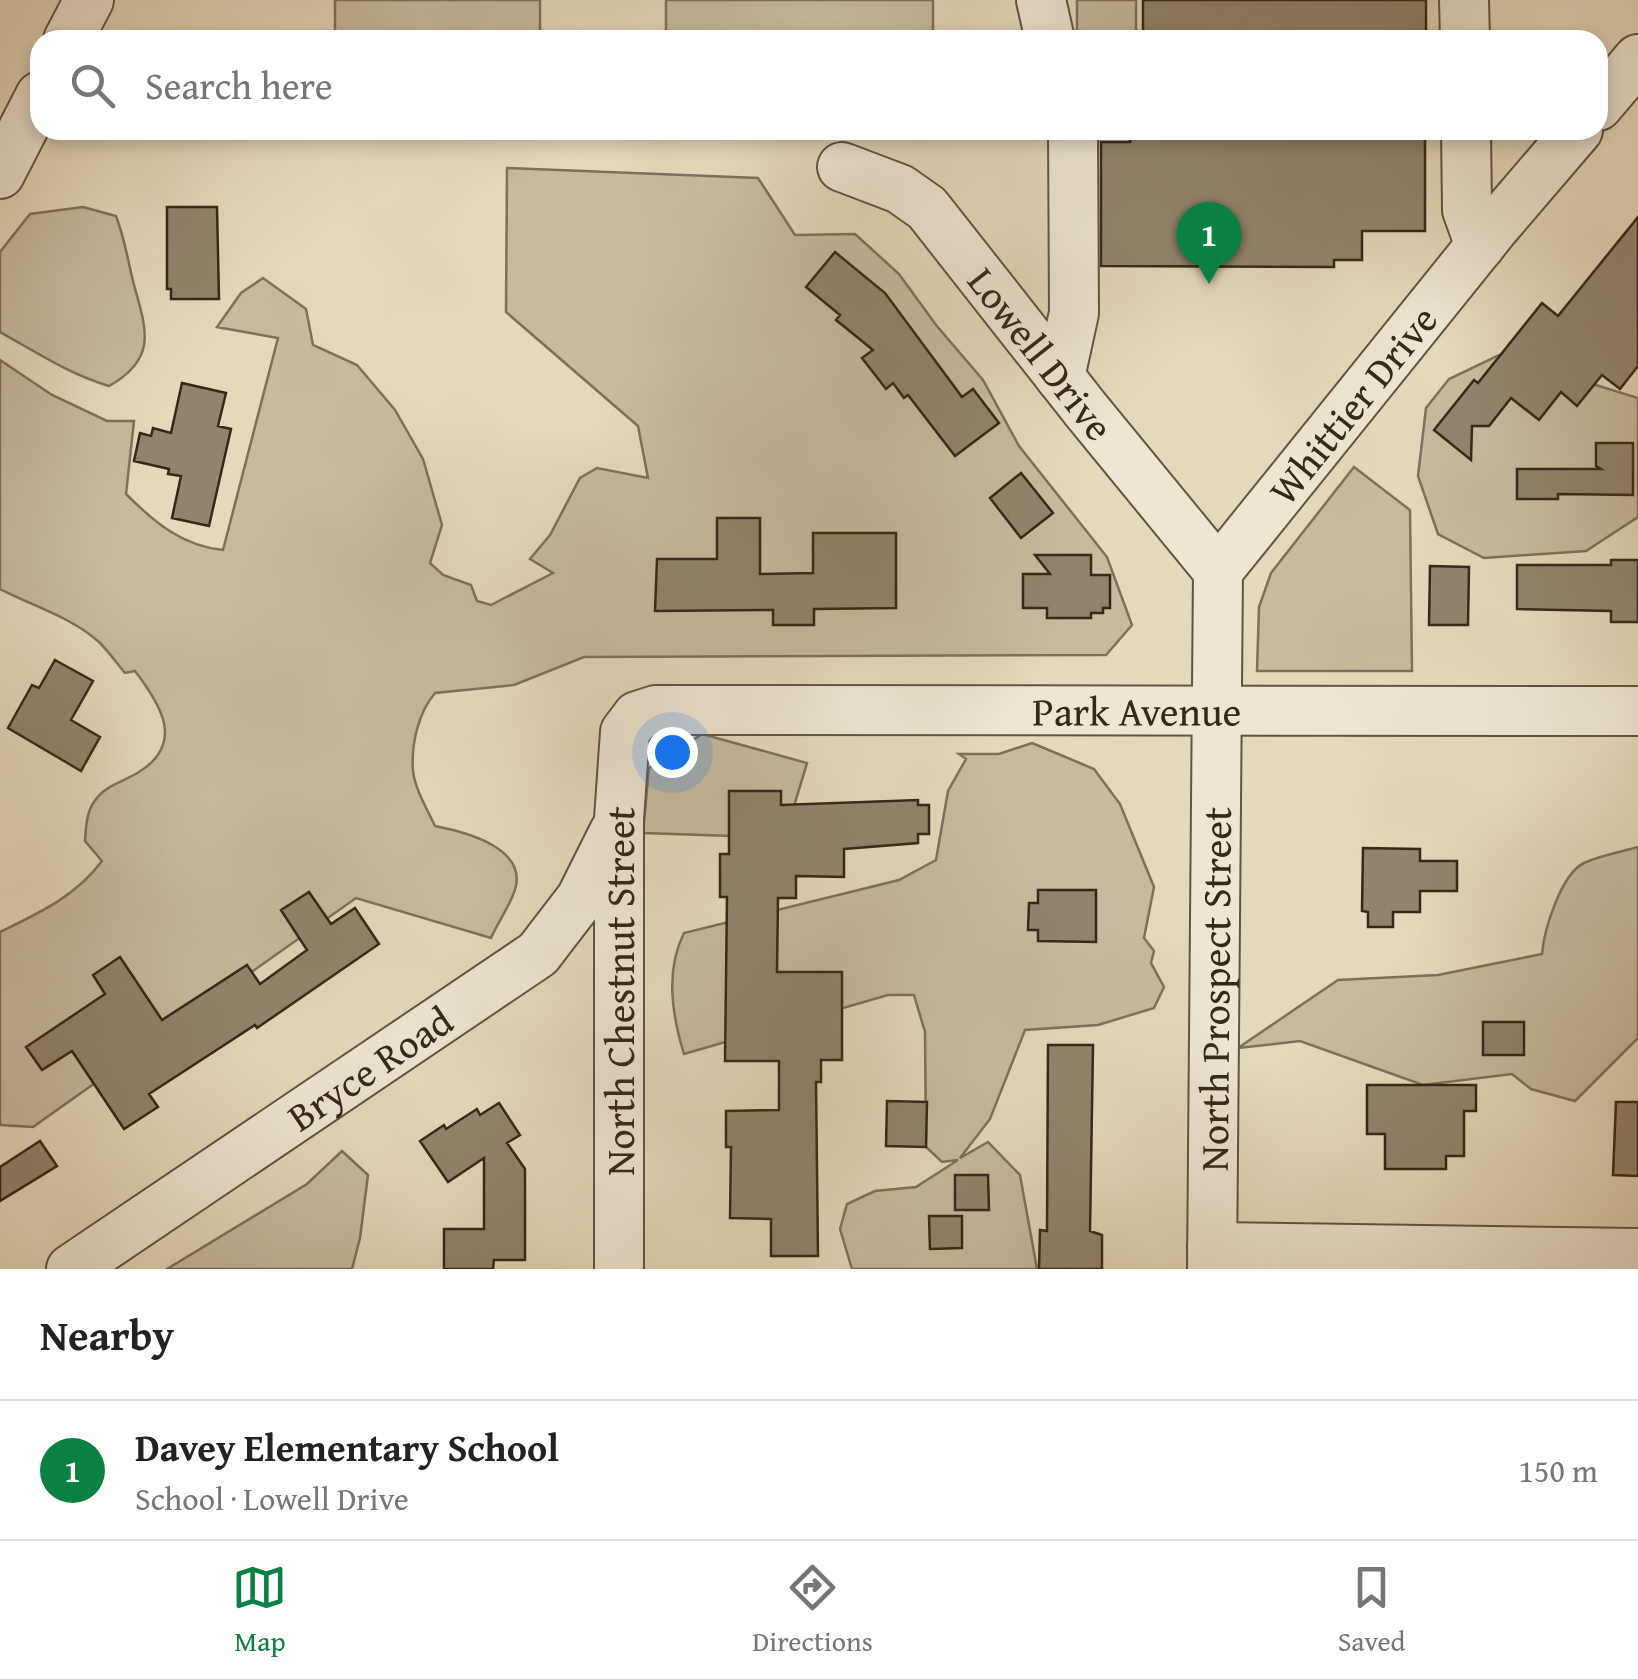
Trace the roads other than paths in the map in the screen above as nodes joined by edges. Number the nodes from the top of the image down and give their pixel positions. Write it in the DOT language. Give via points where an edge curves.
graph roads {
  1 [pos="89,0"];
  2 [pos="1041,0"];
  3 [pos="1464,0"];
  4 [pos="73,30"];
  5 [pos="1048,30"];
  6 [pos="1464,30"];
  7 [pos="1638,59"];
  8 [pos="1608,94"];
  9 [pos="30,116"];
  10 [pos="1072,140"];
  11 [pos="1466,140"];
  12 [pos="1570,140"];
  13 [pos="842,166"];
  14 [pos="0,174"];
  15 [pos="1480,246"];
  16 [pos="1060,377"];
  17 [pos="1218,570"];
  18 [pos="1216,709"];
  19 [pos="1638,711"];
  20 [pos="638,716"];
  21 [pos="619,819"];
  22 [pos="538,954"];
  23 [pos="621,983"];
  24 [pos="1638,1253"];
  25 [pos="1212,1258"];
  26 [pos="71,1269"];
  27 [pos="619,1269"];
  1 -- 4 [label="street"];
  2 -- 5 [label="street"];
  3 -- 6 [label="street"];
  7 -- 8 [label="street"];
  9 -- 14 [label="street"];
  10 -- 16 [label="street" via="1074,312"];
  11 -- 15 [label="street" via="1467,210"];
  12 -- 15 [label="street, Whittier Drive"];
  13 -- 16 [label="street, Lowell Drive" via="900,189 927,208"];
  15 -- 17 [label="street, Whittier Drive"];
  16 -- 17 [label="street, Lowell Drive"];
  17 -- 18 [label="street"];
  18 -- 19 [label="street, Park Avenue"];
  18 -- 20 [label="street, Park Avenue" via="656,710"];
  18 -- 25 [label="street, North Prospect Street"];
  20 -- 21 [label="street, North Chestnut Street" via="625,732"];
  21 -- 22 [label="street, Bryce Road" via="581,898"];
  21 -- 23 [label="street, North Chestnut Street"];
  22 -- 23 [label="street" via="579,946 597,952"];
  22 -- 26 [label="street, Bryce Road"];
  23 -- 27 [label="street, North Chestnut Street"];
  24 -- 25 [label="street"];
}
